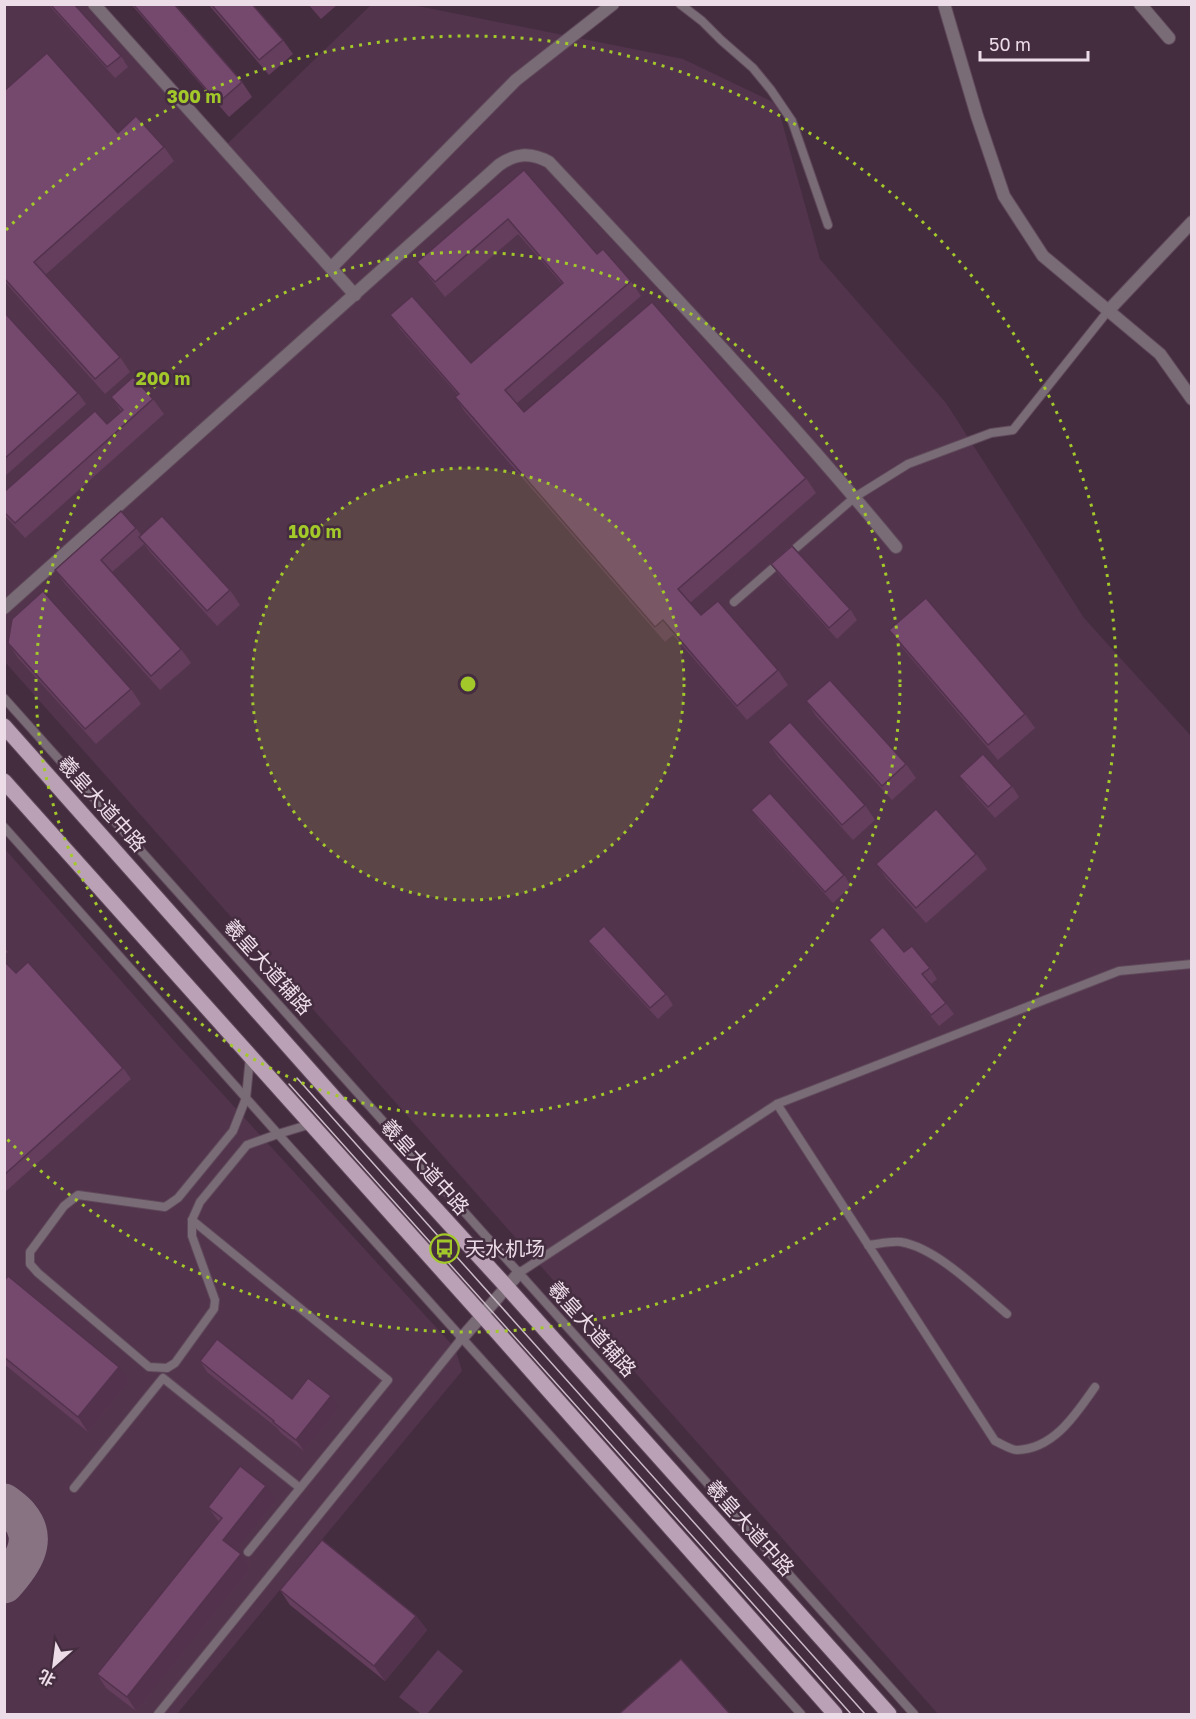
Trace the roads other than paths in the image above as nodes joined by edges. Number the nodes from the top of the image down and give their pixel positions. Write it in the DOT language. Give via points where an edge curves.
graph roads {
  1 [pos="94,4"];
  2 [pos="613,4"];
  3 [pos="680,4"];
  4 [pos="945,4"];
  5 [pos="1140,4"];
  6 [pos="1169,38"];
  7 [pos="1191,222"];
  8 [pos="828,225"];
  9 [pos="331,268"];
  10 [pos="355,295"];
  11 [pos="1108,311"];
  12 [pos="1191,399"];
  13 [pos="855,497"];
  14 [pos="896,547"];
  15 [pos="734,602"];
  16 [pos="4,608"];
  17 [pos="4,698"];
  18 [pos="4,726"];
  19 [pos="4,781"];
  20 [pos="4,826"];
  21 [pos="1191,964"];
  22 [pos="250,1056"];
  23 [pos="246,1098"];
  24 [pos="777,1104"];
  25 [pos="311,1124"];
  26 [pos="278,1134"];
  27 [pos="192,1220"];
  28 [pos="868,1245"];
  29 [pos="519,1273"];
  30 [pos="506,1286"];
  31 [pos="1007,1314"];
  32 [pos="482,1315"];
  33 [pos="462,1338"];
  34 [pos="175,1363"];
  35 [pos="149,1367"];
  36 [pos="163,1378"];
  37 [pos="1095,1387"];
  38 [pos="74,1488"];
  39 [pos="300,1488"];
  40 [pos="248,1552"];
  41 [pos="158,1714"];
  42 [pos="801,1714"];
  43 [pos="834,1714"];
  44 [pos="889,1714"];
  45 [pos="914,1714"];
  1 -- 9 [label="street"];
  2 -- 9 [label="street" via="516,80"];
  3 -- 8 [label="lane" via="753,68 792,121"];
  4 -- 11 [label="street" via="1004,196 1042,256"];
  5 -- 6 [label="street"];
  7 -- 11 [label="street"];
  9 -- 10 [label="street"];
  10 -- 13 [label="street" via="508,159 518,155 540,157 549,162 681,303"];
  10 -- 16 [label="street"];
  11 -- 12 [label="street" via="1160,354"];
  11 -- 13 [label="lane" via="1013,430 991,433 908,464"];
  13 -- 14 [label="street"];
  13 -- 15 [label="lane"];
  17 -- 29 [label="lane, 羲皇大道辅路"];
  18 -- 30 [label="main road, 羲皇大道中路"];
  19 -- 22 [label="main road"];
  20 -- 23 [label="lane"];
  21 -- 24 [label="lane" via="1119,971"];
  22 -- 23 [label="lane"];
  22 -- 25 [label="main road"];
  23 -- 26 [label="lane"];
  23 -- 35 [label="lane" via="233,1131 178,1198 165,1207 78,1195 64,1206 30,1252 30,1264 38,1273"];
  24 -- 28 [label="lane"];
  24 -- 29 [label="lane"];
  25 -- 26 [label="lane"];
  25 -- 32 [label="main road"];
  26 -- 27 [label="lane" via="248,1145 200,1202"];
  26 -- 33 [label="lane"];
  27 -- 34 [label="lane" via="192,1236 215,1300 214,1309"];
  27 -- 39 [label="lane" via="388,1380"];
  28 -- 31 [label="lane" via="900,1242 926,1251"];
  28 -- 37 [label="lane" via="995,1441 1016,1450 1041,1445 1068,1425"];
  29 -- 30 [label="street"];
  29 -- 45 [label="lane, 羲皇大道辅路"];
  30 -- 32 [label="street"];
  30 -- 44 [label="main road, 羲皇大道中路"];
  32 -- 33 [label="street"];
  32 -- 43 [label="main road"];
  33 -- 41 [label="lane"];
  33 -- 42 [label="lane"];
  34 -- 35 [label="lane" via="167,1368"];
  34 -- 36 [label="lane"];
  35 -- 36 [label="lane"];
  36 -- 38 [label="lane"];
  36 -- 39 [label="lane"];
  39 -- 40 [label="lane"];
}
